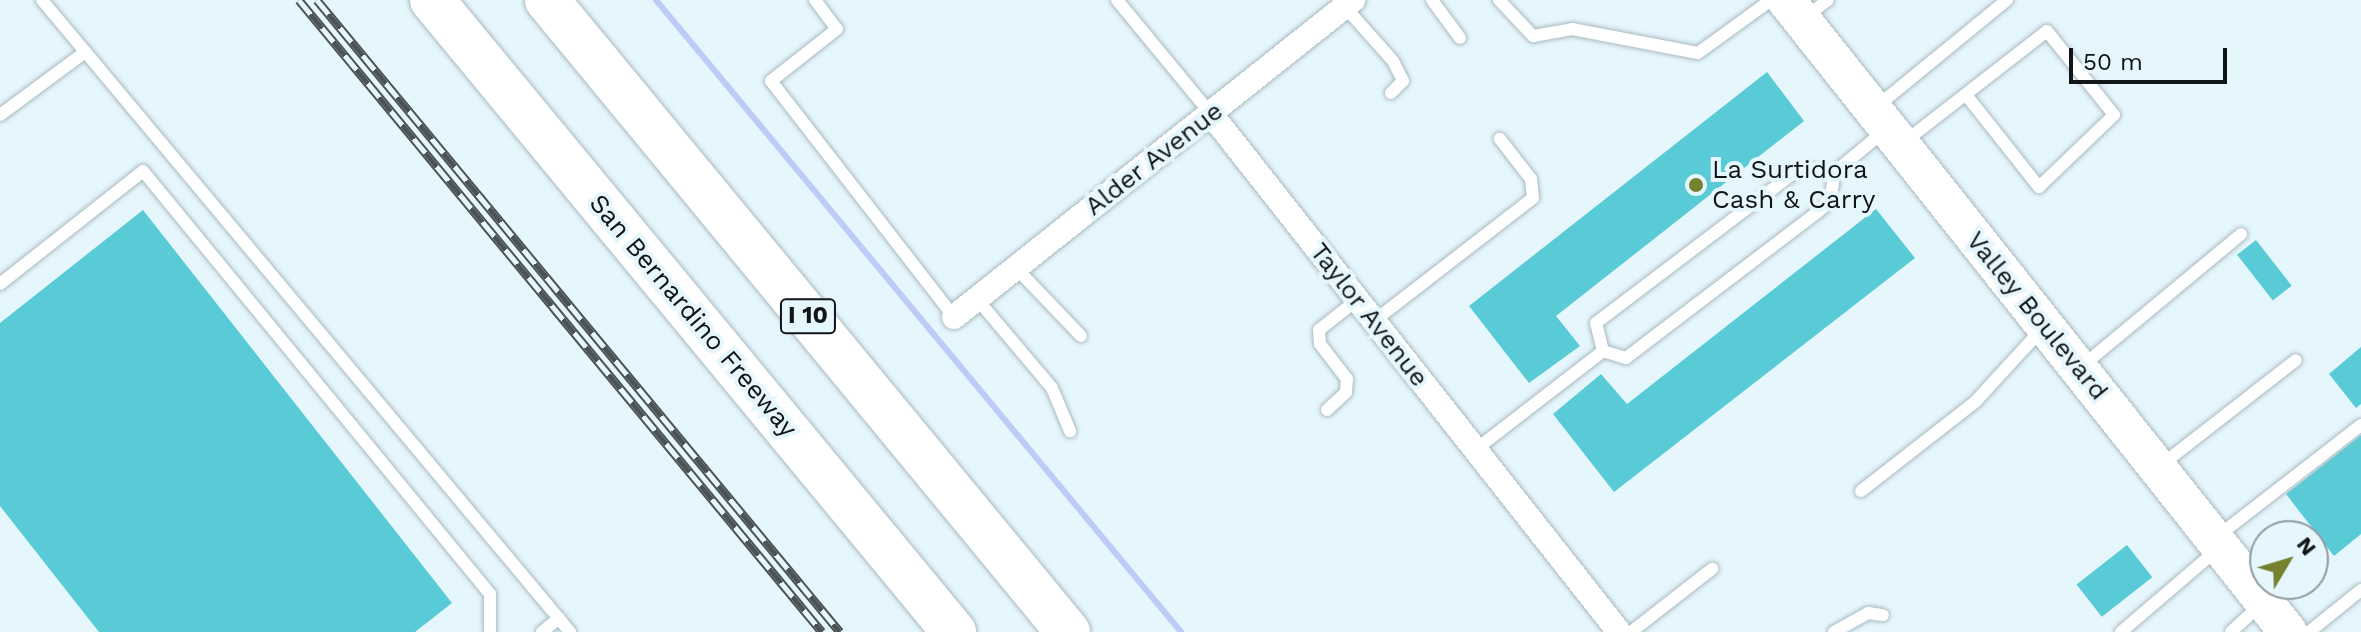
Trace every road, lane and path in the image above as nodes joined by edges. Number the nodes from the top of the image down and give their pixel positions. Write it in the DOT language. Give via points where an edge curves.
graph roads {
  1 [pos="42,0"];
  2 [pos="432,0"];
  3 [pos="547,0"];
  4 [pos="815,0"];
  5 [pos="1117,0"];
  6 [pos="1432,0"];
  7 [pos="1499,0"];
  8 [pos="2007,0"];
  9 [pos="1349,4"];
  10 [pos="1797,5"];
  11 [pos="1460,38"];
  12 [pos="85,52"];
  13 [pos="1391,93"];
  14 [pos="1967,96"];
  15 [pos="1211,114"];
  16 [pos="0,115"];
  17 [pos="1887,128"];
  18 [pos="1500,139"];
  19 [pos="1835,172"];
  20 [pos="2241,234"];
  21 [pos="1016,268"];
  22 [pos="0,284"];
  23 [pos="977,299"];
  24 [pos="1357,300"];
  25 [pos="954,317"];
  26 [pos="1374,321"];
  27 [pos="2045,326"];
  28 [pos="1081,336"];
  29 [pos="1603,351"];
  30 [pos="2296,360"];
  31 [pos="2079,369"];
  32 [pos="1327,410"];
  33 [pos="2361,425"];
  34 [pos="1070,431"];
  35 [pos="1475,450"];
  36 [pos="2158,468"];
  37 [pos="1861,491"];
  38 [pos="2217,544"];
  39 [pos="1712,569"];
  40 [pos="2361,590"];
  41 [pos="2264,602"];
  42 [pos="1883,615"];
  43 [pos="559,618"];
  44 [pos="490,632"];
  45 [pos="542,632"];
  46 [pos="570,632"];
  47 [pos="954,632"];
  48 [pos="1068,632"];
  49 [pos="1619,632"];
  50 [pos="1631,632"];
  51 [pos="1834,632"];
  52 [pos="2121,632"];
  53 [pos="2231,632"];
  54 [pos="2288,632"];
  55 [pos="2309,632"];
  1 -- 12 [label="lane"];
  2 -- 47 [label="highway, San Bernardino Freeway"];
  3 -- 48 [label="highway, I 10"];
  4 -- 25 [label="lane" via="837,29 771,81"];
  5 -- 15 [label="lane, Taylor Avenue"];
  6 -- 11 [label="lane"];
  7 -- 10 [label="lane" via="1533,36 1572,29 1698,53"];
  8 -- 17 [label="lane"];
  9 -- 13 [label="lane" via="1403,81"];
  9 -- 15 [label="street, Alder Avenue"];
  10 -- 17 [label="main road, Valley Boulevard"];
  12 -- 16 [label="lane"];
  12 -- 43 [label="lane"];
  14 -- 14 [label="lane" via="2039,187 2114,115 2047,31"];
  14 -- 17 [label="lane"];
  15 -- 21 [label="street, Alder Avenue"];
  15 -- 24 [label="street, Taylor Avenue"];
  17 -- 19 [label="lane"];
  17 -- 27 [label="main road, Valley Boulevard"];
  18 -- 26 [label="lane" via="1531,179 1533,198"];
  19 -- 29 [label="lane" via="1830,202 1802,224 1626,358"];
  19 -- 29 [label="lane" via="1800,168 1596,323"];
  20 -- 31 [label="lane"];
  21 -- 23 [label="street, Alder Avenue"];
  21 -- 28 [label="lane"];
  22 -- 44 [label="lane" via="143,171 490,594"];
  23 -- 25 [label="street, Alder Avenue"];
  23 -- 34 [label="lane" via="1052,388"];
  24 -- 26 [label="street, Taylor Avenue"];
  24 -- 32 [label="lane" via="1319,330 1320,344 1347,379 1346,392"];
  26 -- 35 [label="street, Taylor Avenue"];
  27 -- 31 [label="main road, Valley Boulevard"];
  27 -- 37 [label="lane" via="1976,401"];
  29 -- 35 [label="lane"];
  30 -- 36 [label="lane"];
  31 -- 36 [label="main road, Valley Boulevard"];
  33 -- 38 [label="lane"];
  35 -- 49 [label="street, Taylor Avenue"];
  36 -- 38 [label="main road, Valley Boulevard"];
  38 -- 41 [label="main road, Valley Boulevard"];
  38 -- 52 [label="lane"];
  39 -- 50 [label="lane"];
  40 -- 55 [label="lane"];
  41 -- 53 [label="lane"];
  41 -- 54 [label="main road, Valley Boulevard"];
  42 -- 51 [label="lane" via="1868,613"];
  43 -- 45 [label="lane"];
  43 -- 46 [label="lane"];
}
